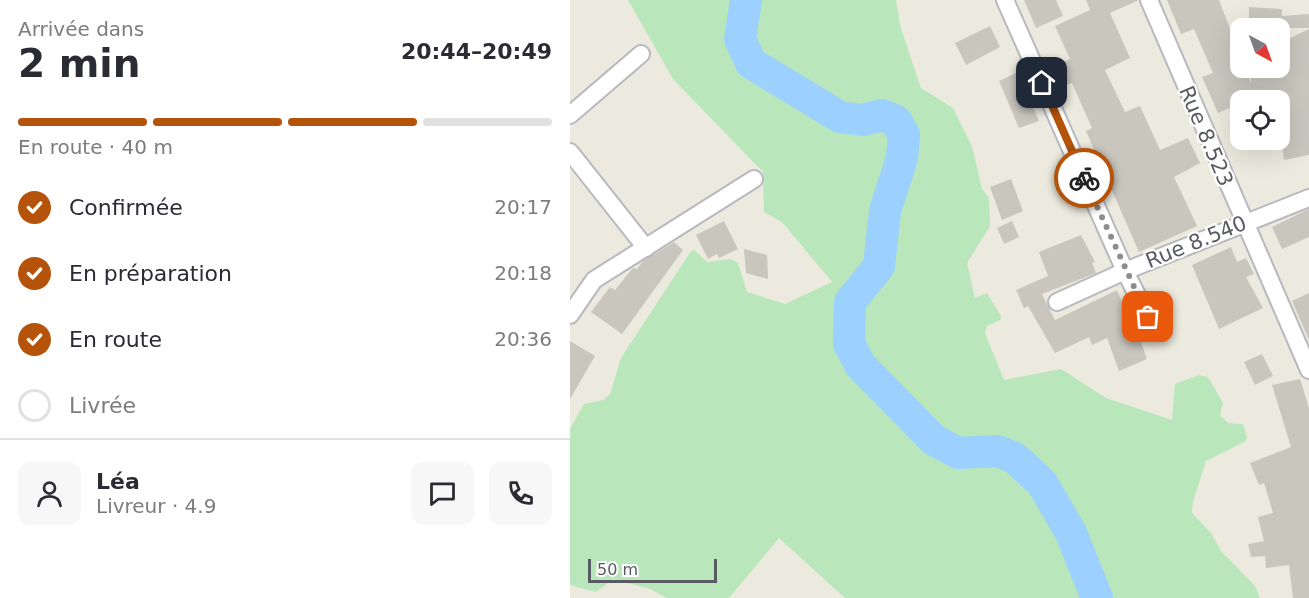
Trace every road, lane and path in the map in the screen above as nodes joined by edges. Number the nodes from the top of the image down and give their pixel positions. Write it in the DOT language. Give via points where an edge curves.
graph roads {
  1 [pos="1005,0"];
  2 [pos="1149,0"];
  3 [pos="641,54"];
  4 [pos="570,115"];
  5 [pos="570,152"];
  6 [pos="754,179"];
  7 [pos="1309,198"];
  8 [pos="1244,223"];
  9 [pos="646,248"];
  10 [pos="1125,271"];
  11 [pos="1057,303"];
  12 [pos="570,315"];
  13 [pos="1148,317"];
  14 [pos="1309,370"];
  1 -- 10 [label="street, Rue 8.540"];
  2 -- 8 [label="street, Rue 8.523"];
  3 -- 4 [label="street"];
  5 -- 9 [label="street"];
  6 -- 9 [label="street"];
  7 -- 8 [label="street, Rue 8.540"];
  8 -- 10 [label="street, Rue 8.540"];
  8 -- 14 [label="street, Rue 8.523"];
  9 -- 12 [label="street" via="594,280"];
  10 -- 11 [label="street"];
  10 -- 13 [label="street"];
}
